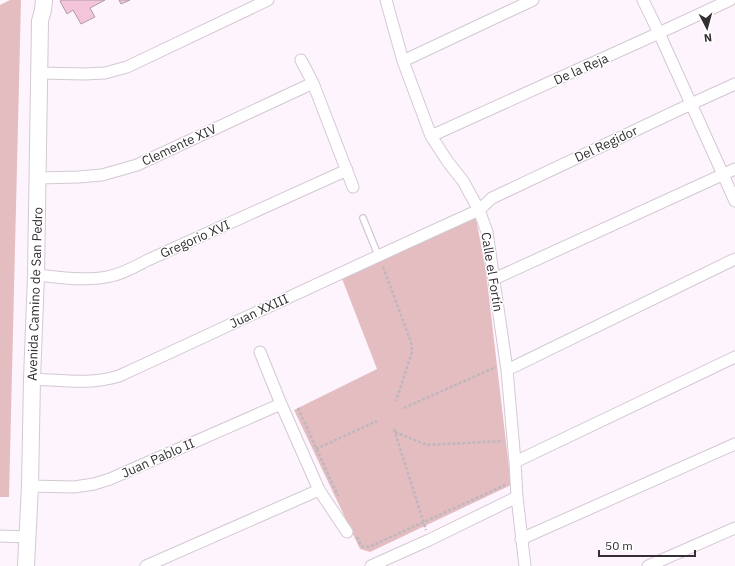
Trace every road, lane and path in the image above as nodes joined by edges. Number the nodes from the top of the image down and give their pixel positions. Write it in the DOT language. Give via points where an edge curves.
graph roads {
  1 [pos="32,0"];
  2 [pos="44,0"];
  3 [pos="268,0"];
  4 [pos="386,0"];
  5 [pos="533,0"];
  6 [pos="643,0"];
  7 [pos="730,0"];
  8 [pos="40,22"];
  9 [pos="659,34"];
  10 [pos="301,60"];
  11 [pos="403,61"];
  12 [pos="40,73"];
  13 [pos="313,82"];
  14 [pos="735,84"];
  15 [pos="691,104"];
  16 [pos="431,136"];
  17 [pos="347,170"];
  18 [pos="735,170"];
  19 [pos="723,175"];
  20 [pos="38,178"];
  21 [pos="353,187"];
  22 [pos="735,201"];
  23 [pos="479,210"];
  24 [pos="363,218"];
  25 [pos="378,255"];
  26 [pos="735,259"];
  27 [pos="36,275"];
  28 [pos="494,278"];
  29 [pos="260,352"];
  30 [pos="735,357"];
  31 [pos="507,367"];
  32 [pos="494,368"];
  33 [pos="495,375"];
  34 [pos="32,378"];
  35 [pos="396,400"];
  36 [pos="281,404"];
  37 [pos="298,408"];
  38 [pos="404,408"];
  39 [pos="377,421"];
  40 [pos="507,440"];
  41 [pos="735,444"];
  42 [pos="503,448"];
  43 [pos="317,449"];
  44 [pos="304,455"];
  45 [pos="515,462"];
  46 [pos="506,484"];
  47 [pos="30,486"];
  48 [pos="319,490"];
  49 [pos="339,497"];
  50 [pos="517,497"];
  51 [pos="423,522"];
  52 [pos="735,528"];
  53 [pos="351,532"];
  54 [pos="0,536"];
  55 [pos="27,537"];
  56 [pos="522,539"];
  57 [pos="429,540"];
  58 [pos="26,566"];
  59 [pos="146,566"];
  60 [pos="371,566"];
  61 [pos="524,566"];
  62 [pos="648,566"];
  1 -- 8 [label="street, Avenida Camino de San Pedro"];
  2 -- 8 [label="street, Avenida Camino de San Pedro"];
  3 -- 12 [label="street" via="127,67 105,73"];
  4 -- 11 [label="street, Calle el Fortín"];
  5 -- 11 [label="street"];
  6 -- 9 [label="street"];
  7 -- 9 [label="street, De la Reja"];
  8 -- 12 [label="street, Avenida Camino de San Pedro"];
  9 -- 15 [label="street"];
  9 -- 16 [label="street, De la Reja"];
  10 -- 13 [label="street"];
  11 -- 16 [label="street, Calle el Fortín"];
  12 -- 20 [label="street, Avenida Camino de San Pedro"];
  13 -- 17 [label="street"];
  13 -- 20 [label="street, Clemente XIV" via="137,165 102,175"];
  14 -- 15 [label="street, Del Regidor"];
  15 -- 19 [label="street"];
  15 -- 23 [label="street, Del Regidor" via="492,198"];
  16 -- 23 [label="street, Calle el Fortín" via="463,181"];
  17 -- 21 [label="street"];
  17 -- 27 [label="street, Gregorio XVI" via="126,271 88,279"];
  18 -- 19 [label="street"];
  19 -- 22 [label="street"];
  19 -- 28 [label="street"];
  20 -- 27 [label="street, Avenida Camino de San Pedro"];
  23 -- 25 [label="street, Juan XXIII"];
  23 -- 28 [label="street, Calle el Fortín" via="487,232"];
  24 -- 25 [label="lane"];
  25 -- 34 [label="street, Juan XXIII" via="108,380 92,382"];
  25 -- 35 [label="path" via="411,342 412,352"];
  26 -- 31 [label="street"];
  27 -- 34 [label="street, Avenida Camino de San Pedro"];
  28 -- 31 [label="street, Calle el Fortín"];
  29 -- 36 [label="street"];
  30 -- 45 [label="street"];
  31 -- 32 [label="path"];
  31 -- 40 [label="street, Calle el Fortín"];
  32 -- 33 [label="path"];
  32 -- 38 [label="path"];
  34 -- 47 [label="street, Avenida Camino de San Pedro"];
  36 -- 44 [label="street"];
  36 -- 47 [label="street, Juan Pablo II" via="110,479 74,487"];
  37 -- 43 [label="path"];
  39 -- 43 [label="path"];
  40 -- 42 [label="path"];
  40 -- 45 [label="street, Calle el Fortín"];
  40 -- 51 [label="path" via="427,446 394,430"];
  41 -- 56 [label="street"];
  43 -- 44 [label="path"];
  43 -- 49 [label="path"];
  44 -- 48 [label="street"];
  45 -- 50 [label="street, Calle el Fortín"];
  46 -- 51 [label="path"];
  47 -- 55 [label="street, Avenida Camino de San Pedro"];
  48 -- 53 [label="street"];
  48 -- 59 [label="street"];
  50 -- 56 [label="street, Calle el Fortín"];
  50 -- 57 [label="street"];
  51 -- 53 [label="path" via="369,547 361,546"];
  51 -- 57 [label="path"];
  52 -- 62 [label="street"];
  54 -- 55 [label="street"];
  55 -- 58 [label="street, Avenida Camino de San Pedro"];
  56 -- 61 [label="street, Calle el Fortín"];
  57 -- 60 [label="street"];
}
